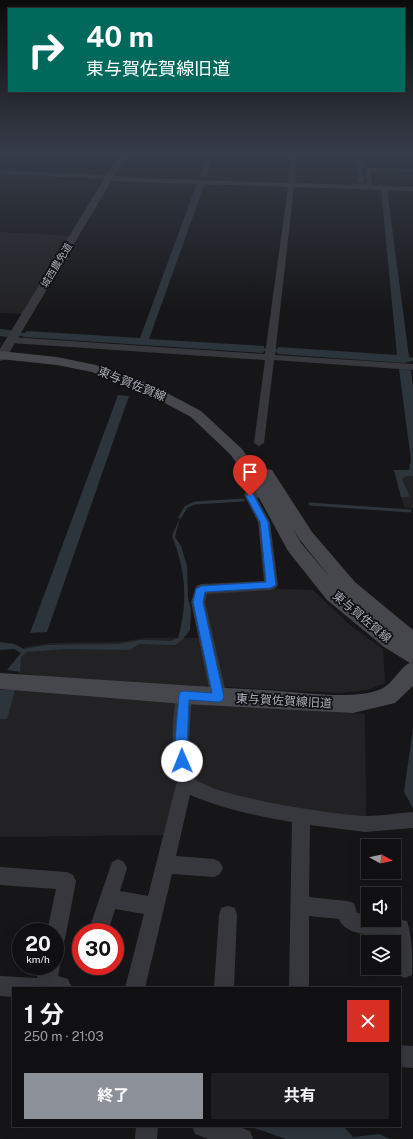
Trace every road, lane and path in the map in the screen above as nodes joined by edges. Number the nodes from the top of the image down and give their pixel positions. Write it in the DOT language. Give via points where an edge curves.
graph roads {
  1 [pos="92,206"];
  2 [pos="288,206"];
  3 [pos="6,346"];
  4 [pos="270,353"];
  5 [pos="413,367"];
  6 [pos="259,443"];
  7 [pos="265,493"];
  8 [pos="413,639"];
  9 [pos="413,656"];
  10 [pos="413,670"];
  11 [pos="0,681"];
  12 [pos="184,695"];
  13 [pos="219,697"];
  14 [pos="185,782"];
  15 [pos="301,816"];
  16 [pos="413,820"];
  17 [pos="165,864"];
  18 [pos="118,868"];
  19 [pos="214,868"];
  20 [pos="0,876"];
  21 [pos="108,898"];
  22 [pos="301,906"];
  23 [pos="155,907"];
  24 [pos="228,915"];
  25 [pos="58,923"];
  26 [pos="101,923"];
  27 [pos="405,968"];
  28 [pos="53,979"];
  29 [pos="0,986"];
  30 [pos="19,987"];
  31 [pos="40,987"];
  32 [pos="136,987"];
  33 [pos="224,987"];
  34 [pos="299,987"];
  35 [pos="401,1056"];
  36 [pos="413,1057"];
  37 [pos="147,1127"];
  38 [pos="207,1127"];
  39 [pos="146,1139"];
  40 [pos="242,1139"];
  1 -- 3 [label="street, 城西農免道"];
  2 -- 4 [label="street"];
  3 -- 4 [label="street"];
  3 -- 7 [label="main road, 東与賀佐賀線" via="96,369 172,400 196,414 237,452"];
  3 -- 8 [label="main road, 東与賀佐賀線" via="64,354 102,363 130,372 182,395 206,410 248,448 306,536 348,588 402,633"];
  4 -- 5 [label="street"];
  4 -- 6 [label="street"];
  7 -- 9 [label="main road, 東与賀佐賀線" via="294,547 334,595 391,642"];
  7 -- 13 [label="street" via="250,496 264,522 271,585 201,589 198,602"];
  10 -- 13 [label="main road, 東与賀佐賀線旧道" via="388,697 353,704"];
  11 -- 12 [label="main road, 東与賀佐賀線旧道"];
  12 -- 13 [label="main road, 東与賀佐賀線旧道"];
  12 -- 14 [label="street" via="181,751"];
  14 -- 15 [label="street" via="193,788 229,801"];
  14 -- 17 [label="street"];
  15 -- 16 [label="street" via="364,824"];
  15 -- 22 [label="street"];
  17 -- 19 [label="street"];
  17 -- 23 [label="street"];
  18 -- 21 [label="street"];
  20 -- 25 [label="street" via="67,881"];
  21 -- 23 [label="street"];
  21 -- 26 [label="street"];
  22 -- 27 [label="street" via="347,910 348,918 353,922 400,928"];
  22 -- 34 [label="street"];
  23 -- 32 [label="street"];
  24 -- 33 [label="street"];
  28 -- 31 [label="street"];
  29 -- 30 [label="street"];
  35 -- 36 [label="street"];
  37 -- 39 [label="street"];
  38 -- 40 [label="street"];
}
